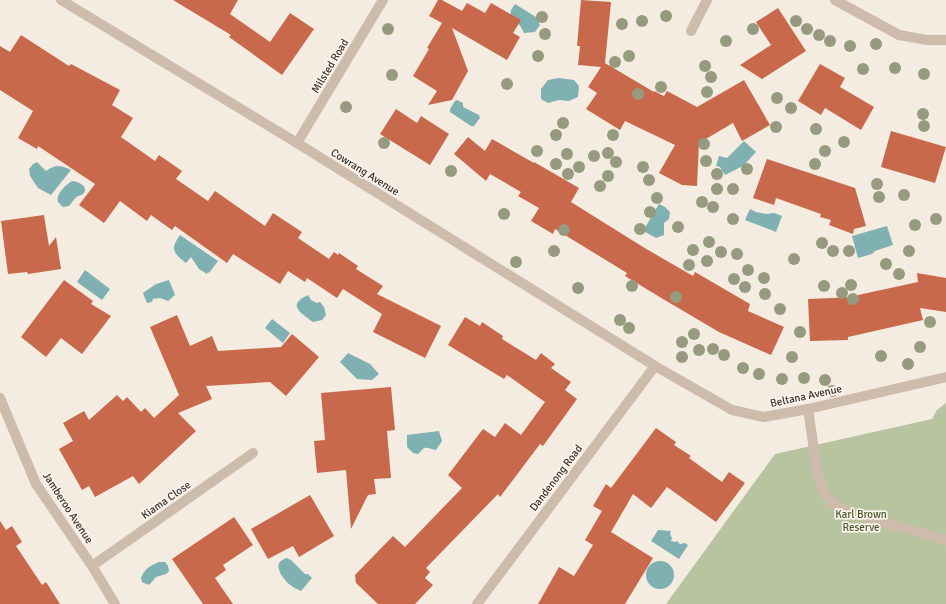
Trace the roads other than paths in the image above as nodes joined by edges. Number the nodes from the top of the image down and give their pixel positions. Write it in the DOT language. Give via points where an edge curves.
graph roads {
  1 [pos="61,0"];
  2 [pos="383,0"];
  3 [pos="707,0"];
  4 [pos="835,0"];
  5 [pos="691,31"];
  6 [pos="946,40"];
  7 [pos="296,144"];
  8 [pos="656,366"];
  9 [pos="946,377"];
  10 [pos="0,398"];
  11 [pos="808,409"];
  12 [pos="253,453"];
  13 [pos="946,540"];
  14 [pos="92,566"];
  15 [pos="115,604"];
  16 [pos="477,604"];
  1 -- 7 [label="street, Cowrang Avenue"];
  2 -- 7 [label="street, Milsted Road"];
  3 -- 5 [label="street"];
  4 -- 6 [label="street" via="899,35 927,40"];
  7 -- 8 [label="street, Cowrang Avenue"];
  8 -- 11 [label="street, Beltana Avenue" via="732,410 764,417"];
  8 -- 16 [label="street, Dandenong Road"];
  9 -- 11 [label="street, Beltana Avenue"];
  10 -- 14 [label="street, Jamberoo Avenue" via="36,484"];
  11 -- 13 [label="street" via="818,477 824,493 837,507"];
  12 -- 14 [label="street, Kiama Close"];
  14 -- 15 [label="street, Jamberoo Avenue"];
}
